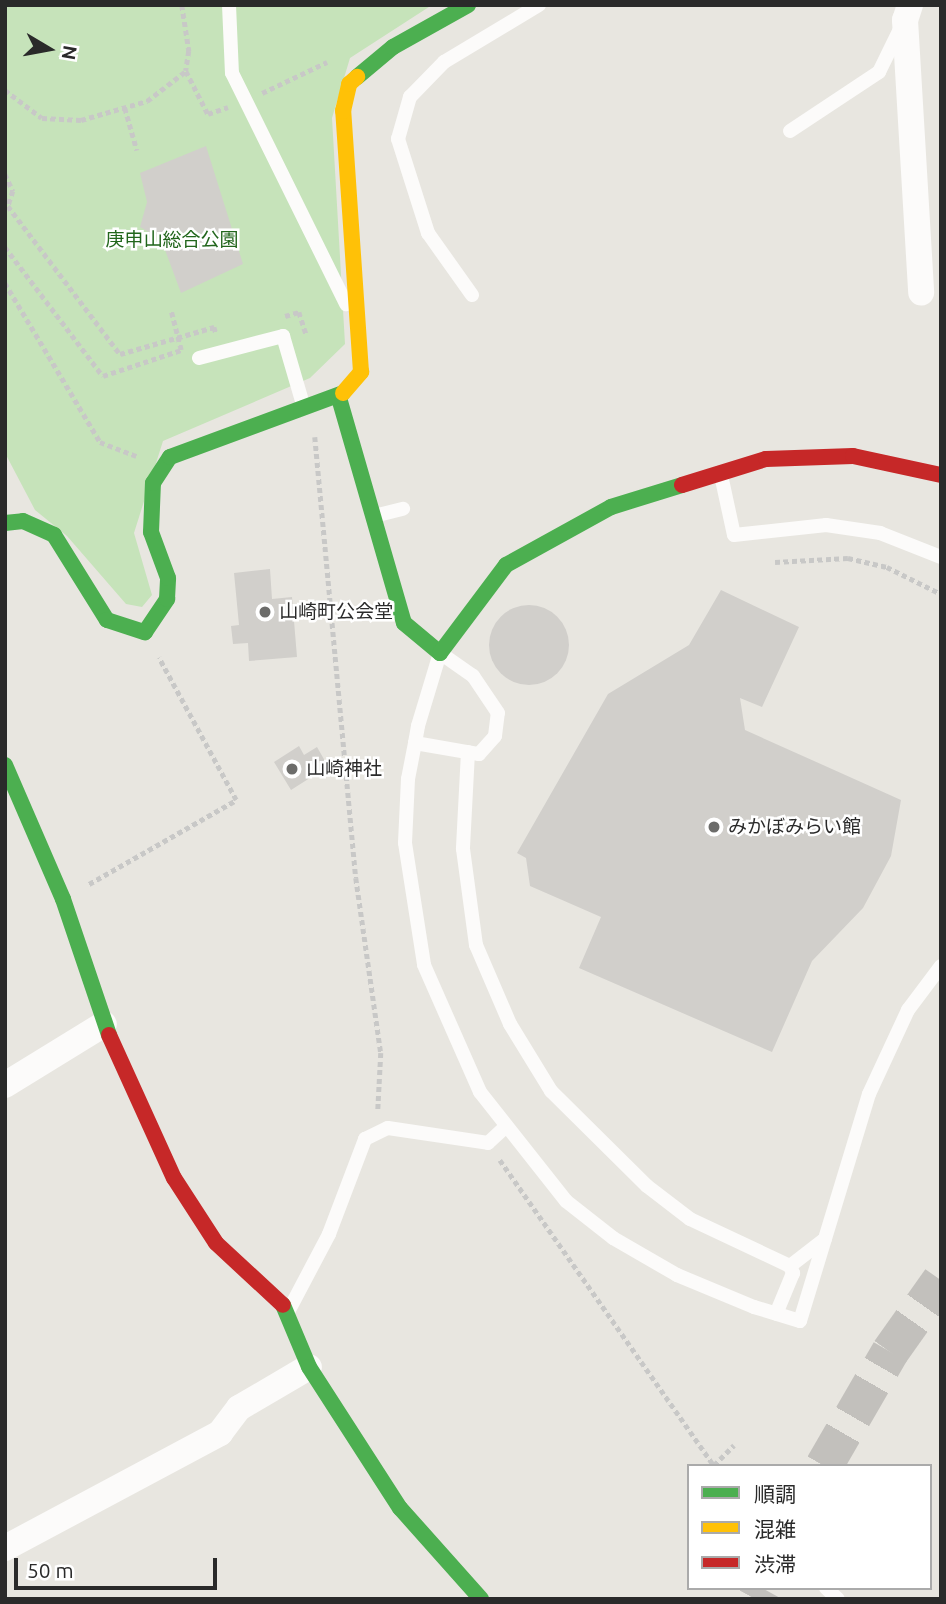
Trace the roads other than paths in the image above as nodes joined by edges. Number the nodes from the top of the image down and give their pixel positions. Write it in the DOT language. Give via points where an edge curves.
graph roads {
  1 [pos="229,5"];
  2 [pos="468,5"];
  3 [pos="539,5"];
  4 [pos="907,13"];
  5 [pos="790,131"];
  6 [pos="929,166"];
  7 [pos="921,293"];
  8 [pos="472,295"];
  9 [pos="362,333"];
  10 [pos="199,358"];
  11 [pos="331,400"];
  12 [pos="304,409"];
  13 [pos="720,470"];
  14 [pos="941,475"];
  15 [pos="403,509"];
  16 [pos="371,517"];
  17 [pos="5,523"];
  18 [pos="941,557"];
  19 [pos="440,653"];
  20 [pos="415,743"];
  21 [pos="468,752"];
  22 [pos="5,765"];
  23 [pos="941,966"];
  24 [pos="104,1024"];
  25 [pos="5,1086"];
  26 [pos="505,1127"];
  27 [pos="825,1239"];
  28 [pos="790,1266"];
  29 [pos="287,1314"];
  30 [pos="776,1314"];
  31 [pos="309,1367"];
  32 [pos="5,1548"];
  33 [pos="481,1599"];
  1 -- 9 [label="lane" via="232,73 323,264"];
  2 -- 9 [label="street" via="393,47 349,84 343,111"];
  3 -- 8 [label="lane" via="444,62 410,97 398,139 428,233"];
  4 -- 5 [label="lane" via="879,72"];
  4 -- 6 [label="street"];
  6 -- 7 [label="street"];
  9 -- 11 [label="street" via="361,372"];
  10 -- 12 [label="lane" via="283,336"];
  11 -- 12 [label="street"];
  11 -- 16 [label="street"];
  12 -- 17 [label="street" via="170,457 153,483 151,532 168,578 167,599 145,632 107,620 54,536 23,521"];
  13 -- 14 [label="street" via="766,459 853,456"];
  13 -- 18 [label="lane" via="734,535 826,525 880,533"];
  13 -- 19 [label="street" via="611,507 506,565"];
  15 -- 16 [label="lane"];
  16 -- 19 [label="street" via="404,623"];
  19 -- 20 [label="lane"];
  19 -- 21 [label="lane" via="473,676 498,713 495,736 479,754"];
  20 -- 21 [label="lane"];
  20 -- 26 [label="lane" via="405,842 425,965 480,1092"];
  21 -- 28 [label="lane" via="463,849 476,945 510,1024 551,1091 597,1142 691,1219"];
  22 -- 24 [label="street" via="64,899"];
  23 -- 27 [label="lane" via="908,1010 869,1094"];
  24 -- 25 [label="street"];
  24 -- 29 [label="street" via="174,1178 216,1243"];
  26 -- 29 [label="lane" via="488,1143 388,1128 365,1139 329,1234"];
  26 -- 30 [label="lane" via="566,1201 613,1238 677,1275"];
  27 -- 28 [label="lane"];
  27 -- 30 [label="lane" via="800,1321"];
  28 -- 30 [label="lane" via="793,1273"];
  29 -- 31 [label="street"];
  31 -- 32 [label="street" via="239,1408 220,1433"];
  31 -- 33 [label="street" via="400,1507"];
}
